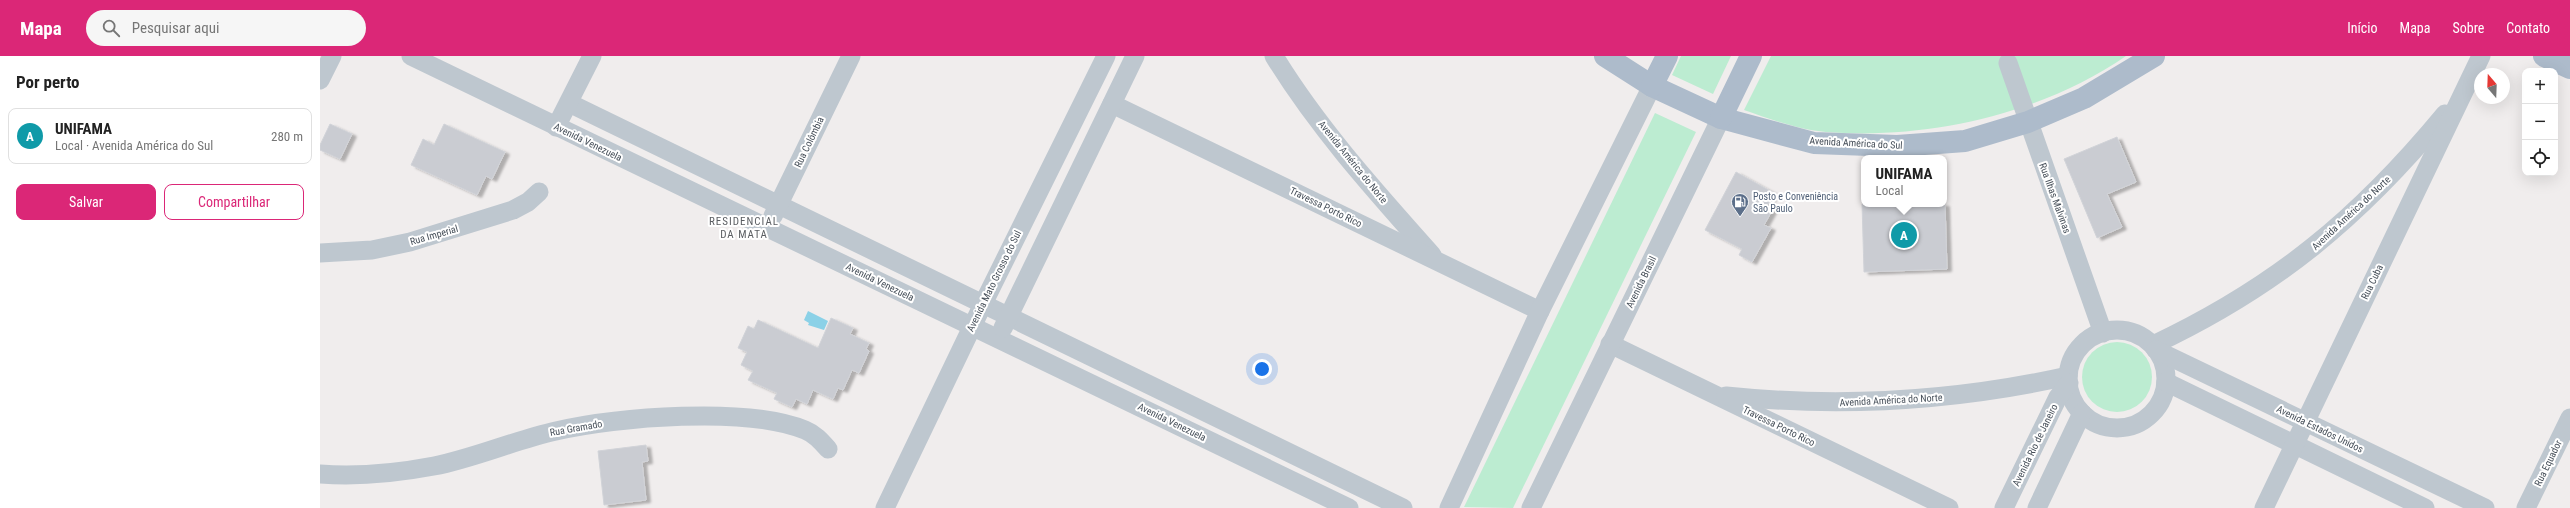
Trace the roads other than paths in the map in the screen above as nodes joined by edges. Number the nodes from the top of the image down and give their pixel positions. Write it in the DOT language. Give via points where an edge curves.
graph roads {
  1 [pos="332,56"];
  2 [pos="411,56"];
  3 [pos="592,56"];
  4 [pos="851,56"];
  5 [pos="1106,56"];
  6 [pos="1135,56"];
  7 [pos="1274,56"];
  8 [pos="1605,56"];
  9 [pos="1667,56"];
  10 [pos="1751,56"];
  11 [pos="2154,56"];
  12 [pos="2481,56"];
  13 [pos="2544,56"];
  14 [pos="2008,63"];
  15 [pos="2570,68"];
  16 [pos="320,80"];
  17 [pos="1652,86"];
  18 [pos="2464,91"];
  19 [pos="569,103"];
  20 [pos="1112,104"];
  21 [pos="1720,118"];
  22 [pos="2028,122"];
  23 [pos="556,127"];
  24 [pos="539,192"];
  25 [pos="779,205"];
  26 [pos="767,228"];
  27 [pos="320,253"];
  28 [pos="1439,262"];
  29 [pos="983,304"];
  30 [pos="1540,311"];
  31 [pos="1009,316"];
  32 [pos="972,326"];
  33 [pos="2103,333"];
  34 [pos="998,338"];
  35 [pos="1610,344"];
  36 [pos="2154,347"];
  37 [pos="2069,380"];
  38 [pos="2166,382"];
  39 [pos="1713,394"];
  40 [pos="2082,413"];
  41 [pos="2570,418"];
  42 [pos="2306,422"];
  43 [pos="2294,445"];
  44 [pos="828,449"];
  45 [pos="320,474"];
  46 [pos="885,508"];
  47 [pos="1349,508"];
  48 [pos="1403,508"];
  49 [pos="1449,508"];
  50 [pos="1531,508"];
  51 [pos="1949,508"];
  52 [pos="2004,508"];
  53 [pos="2037,508"];
  54 [pos="2264,508"];
  55 [pos="2425,508"];
  56 [pos="2485,508"];
  57 [pos="2526,508"];
  1 -- 16 [label="street"];
  2 -- 23 [label="street, Avenida Venezuela"];
  3 -- 19 [label="street"];
  4 -- 25 [label="street, Rua Colômbia"];
  5 -- 29 [label="street, Avenida Mato Grosso do Sul"];
  6 -- 20 [label="street"];
  7 -- 28 [label="street, Avenida América do Norte" via="1289,81 1329,134 1383,200"];
  8 -- 17 [label="main road, Avenida América do Sul"];
  9 -- 17 [label="main road"];
  10 -- 21 [label="main road, Avenida Brasil"];
  11 -- 22 [label="main road, Avenida América do Sul" via="2084,98"];
  12 -- 18 [label="street, Rua Cuba"];
  13 -- 15 [label="main road"];
  14 -- 22 [label="street, Rua Ilhas Malvinas"];
  17 -- 21 [label="main road, Avenida América do Sul"];
  17 -- 30 [label="street"];
  18 -- 36 [label="street, Avenida América do Norte" via="2403,164 2350,216 2307,253 2251,292"];
  18 -- 42 [label="street, Rua Cuba"];
  19 -- 23 [label="street"];
  19 -- 25 [label="street"];
  20 -- 28 [label="street, Travessa Porto Rico"];
  20 -- 31 [label="street"];
  21 -- 22 [label="main road, Avenida América do Sul" via="1814,143 1897,146 1965,140"];
  21 -- 35 [label="street, Avenida Brasil"];
  22 -- 33 [label="street, Rua Ilhas Malvinas"];
  23 -- 26 [label="street, Avenida Venezuela"];
  24 -- 27 [label="street, Rua Imperial" via="513,210 410,242 372,250"];
  25 -- 26 [label="street, Rua Colômbia"];
  25 -- 29 [label="street"];
  26 -- 32 [label="street, Avenida Venezuela"];
  28 -- 30 [label="street, Travessa Porto Rico"];
  29 -- 31 [label="street"];
  29 -- 32 [label="street, Avenida Mato Grosso do Sul"];
  30 -- 49 [label="street"];
  31 -- 34 [label="street"];
  31 -- 48 [label="street"];
  32 -- 34 [label="street, Avenida Venezuela"];
  32 -- 46 [label="street, Avenida Mato Grosso do Sul"];
  33 -- 36 [label="street" via="2123,330 2139,335"];
  33 -- 37 [label="street" via="2090,338 2078,350 2070,365"];
  34 -- 47 [label="street, Avenida Venezuela"];
  35 -- 39 [label="street, Travessa Porto Rico"];
  35 -- 50 [label="street, Avenida Brasil"];
  36 -- 38 [label="street" via="2162,359"];
  36 -- 42 [label="street, Avenida Estados Unidos"];
  37 -- 39 [label="street, Avenida América do Norte" via="1992,392 1856,403 1785,402"];
  37 -- 40 [label="street" via="2075,404"];
  37 -- 52 [label="street, Avenida Rio de Janeiro" via="2058,397"];
  38 -- 40 [label="street" via="2165,392 2158,406 2149,417 2136,424 2122,428 2107,427 2088,420"];
  38 -- 43 [label="street"];
  39 -- 51 [label="street, Travessa Porto Rico"];
  40 -- 53 [label="street"];
  41 -- 57 [label="street, Rua Equador"];
  42 -- 43 [label="street, Rua Cuba"];
  42 -- 56 [label="street, Avenida Estados Unidos"];
  43 -- 54 [label="street, Rua Cuba"];
  43 -- 55 [label="street"];
  44 -- 45 [label="street, Rua Gramado" via="818,438 805,430 784,424 746,418 690,416 634,419 575,427 421,468 345,476"];
}
